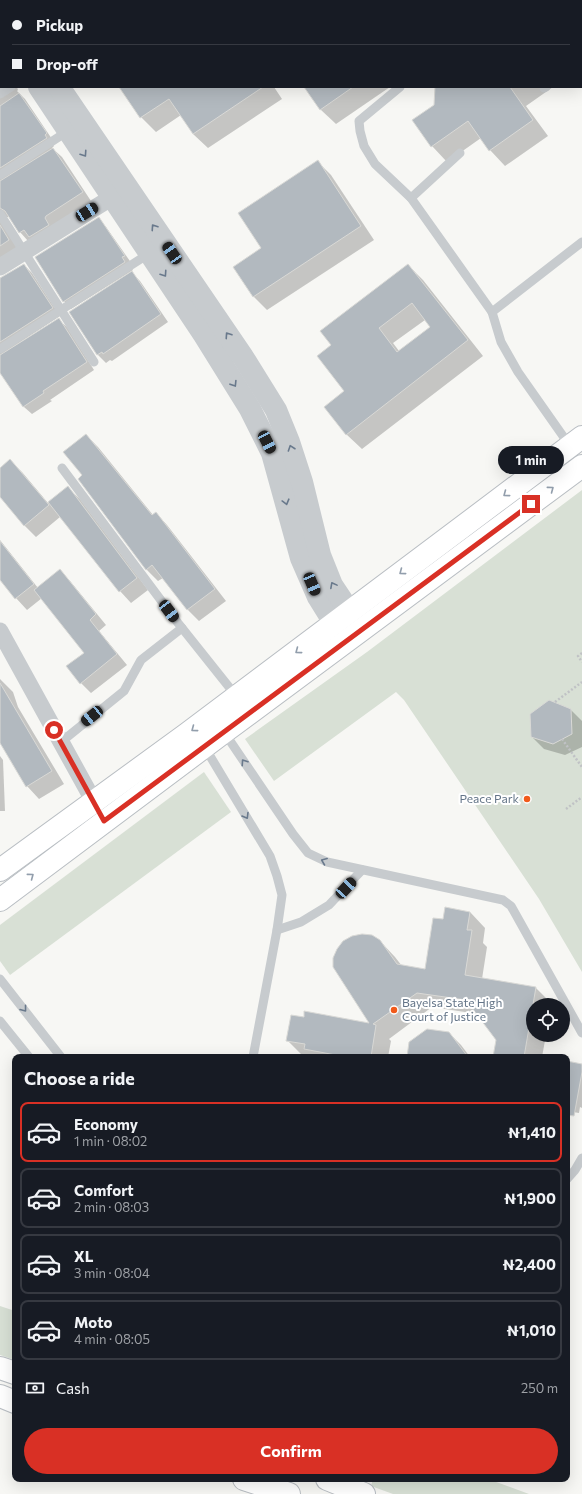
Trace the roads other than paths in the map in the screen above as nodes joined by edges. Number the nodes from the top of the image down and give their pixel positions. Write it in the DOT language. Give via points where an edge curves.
graph roads {
  1 [pos="9,88"];
  2 [pos="40,88"];
  3 [pos="60,88"];
  4 [pos="399,88"];
  5 [pos="0,94"];
  6 [pos="68,130"];
  7 [pos="460,154"];
  8 [pos="0,175"];
  9 [pos="120,192"];
  10 [pos="411,198"];
  11 [pos="0,214"];
  12 [pos="582,242"];
  13 [pos="24,252"];
  14 [pos="150,253"];
  15 [pos="0,267"];
  16 [pos="61,310"];
  17 [pos="492,312"];
  18 [pos="0,349"];
  19 [pos="94,362"];
  20 [pos="576,442"];
  21 [pos="582,466"];
  22 [pos="62,468"];
  23 [pos="348,626"];
  24 [pos="182,628"];
  25 [pos="0,631"];
  26 [pos="237,697"];
  27 [pos="224,732"];
  28 [pos="60,742"];
  29 [pos="204,746"];
  30 [pos="93,802"];
  31 [pos="104,821"];
  32 [pos="0,870"];
  33 [pos="362,870"];
  34 [pos="0,900"];
  35 [pos="278,930"];
  36 [pos="0,979"];
  37 [pos="0,1021"];
  38 [pos="582,1033"];
  39 [pos="27,1054"];
  40 [pos="59,1054"];
  41 [pos="254,1054"];
  42 [pos="582,1158"];
  43 [pos="570,1176"];
  44 [pos="0,1368"];
  45 [pos="12,1372"];
  46 [pos="0,1396"];
  47 [pos="12,1401"];
  48 [pos="253,1482"];
  49 [pos="338,1482"];
  50 [pos="360,1488"];
  51 [pos="289,1494"];
  1 -- 5 [label="lane"];
  2 -- 6 [label="street"];
  3 -- 9 [label="street"];
  4 -- 10 [label="lane" via="359,121 360,131 364,146 375,164"];
  6 -- 8 [label="lane"];
  6 -- 9 [label="street, one-way"];
  7 -- 10 [label="lane"];
  9 -- 13 [label="street"];
  9 -- 14 [label="street"];
  23 -- 9 [label="street, one-way" via="320,555 302,482 276,410 243,357"];
  10 -- 17 [label="lane"];
  11 -- 13 [label="lane"];
  12 -- 17 [label="lane"];
  13 -- 15 [label="street"];
  13 -- 16 [label="lane"];
  14 -- 16 [label="lane"];
  14 -- 23 [label="street, one-way" via="250,410 272,453 301,558 318,597"];
  16 -- 18 [label="lane"];
  16 -- 19 [label="lane"];
  17 -- 20 [label="lane" via="501,342 518,372"];
  20 -- 23 [label="main road, one-way"];
  23 -- 21 [label="main road, one-way"];
  22 -- 24 [label="lane"];
  23 -- 26 [label="main road, one-way"];
  23 -- 27 [label="main road"];
  24 -- 26 [label="lane"];
  24 -- 28 [label="lane" via="141,660 124,691"];
  25 -- 28 [label="street"];
  26 -- 30 [label="main road, one-way"];
  27 -- 29 [label="main road"];
  33 -- 27 [label="lane, one-way" via="327,862 308,853"];
  28 -- 30 [label="street"];
  29 -- 31 [label="main road"];
  29 -- 35 [label="lane, one-way" via="270,856 282,895"];
  30 -- 31 [label="street"];
  30 -- 32 [label="main road"];
  34 -- 31 [label="main road, one-way"];
  33 -- 35 [label="lane" via="329,905 301,922"];
  33 -- 38 [label="lane" via="503,900 518,916"];
  35 -- 41 [label="lane"];
  36 -- 40 [label="lane, one-way"];
  37 -- 39 [label="lane"];
  42 -- 43 [label="lane"];
  44 -- 45 [label="main road"];
  46 -- 47 [label="main road"];
  48 -- 51 [label="main road"];
  49 -- 50 [label="main road"];
}
